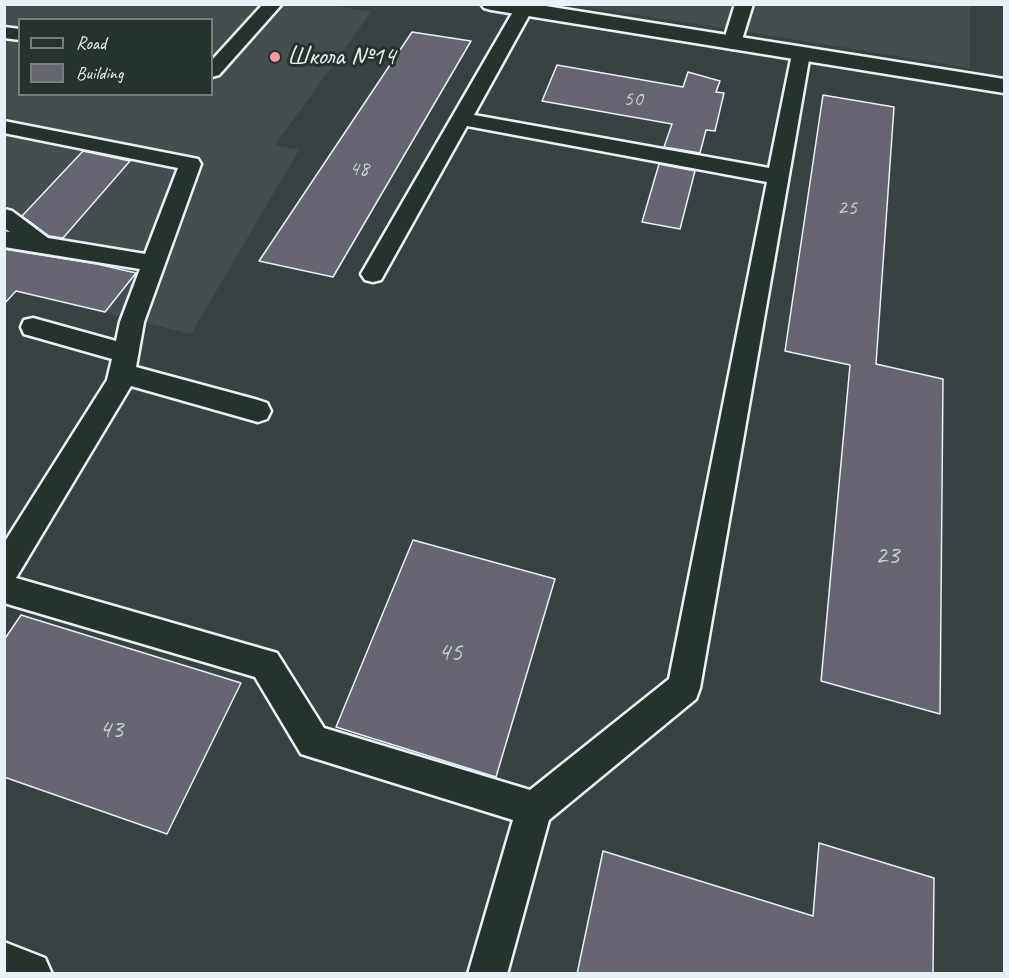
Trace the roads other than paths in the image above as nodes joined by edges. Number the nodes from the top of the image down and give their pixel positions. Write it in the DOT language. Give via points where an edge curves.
graph roads {
  1 [pos="273,4"];
  2 [pos="491,4"];
  3 [pos="744,4"];
  4 [pos="523,10"];
  5 [pos="732,43"];
  6 [pos="801,54"];
  7 [pos="213,70"];
  8 [pos="1005,86"];
  9 [pos="463,119"];
  10 [pos="4,127"];
  11 [pos="778,177"];
  12 [pos="4,216"];
  13 [pos="4,239"];
  14 [pos="43,245"];
  15 [pos="153,263"];
  16 [pos="374,274"];
  17 [pos="33,327"];
  18 [pos="124,364"];
  19 [pos="258,411"];
  20 [pos="4,570"];
  21 [pos="4,589"];
  22 [pos="534,809"];
  23 [pos="4,964"];
  24 [pos="29,974"];
  25 [pos="487,974"];
  1 -- 7 [label="lane"];
  2 -- 4 [label="street"];
  3 -- 5 [label="lane"];
  4 -- 5 [label="street"];
  4 -- 9 [label="lane"];
  5 -- 6 [label="street"];
  6 -- 8 [label="street"];
  6 -- 11 [label="lane"];
  9 -- 11 [label="lane"];
  9 -- 16 [label="lane"];
  10 -- 15 [label="lane" via="190,164"];
  11 -- 22 [label="lane" via="684,688"];
  12 -- 14 [label="lane"];
  13 -- 14 [label="lane"];
  14 -- 15 [label="lane"];
  15 -- 18 [label="lane" via="132,322"];
  17 -- 18 [label="lane"];
  18 -- 19 [label="lane"];
  18 -- 20 [label="lane"];
  21 -- 22 [label="lane" via="266,664 314,742"];
  22 -- 25 [label="lane"];
  23 -- 24 [label="street"];
}
